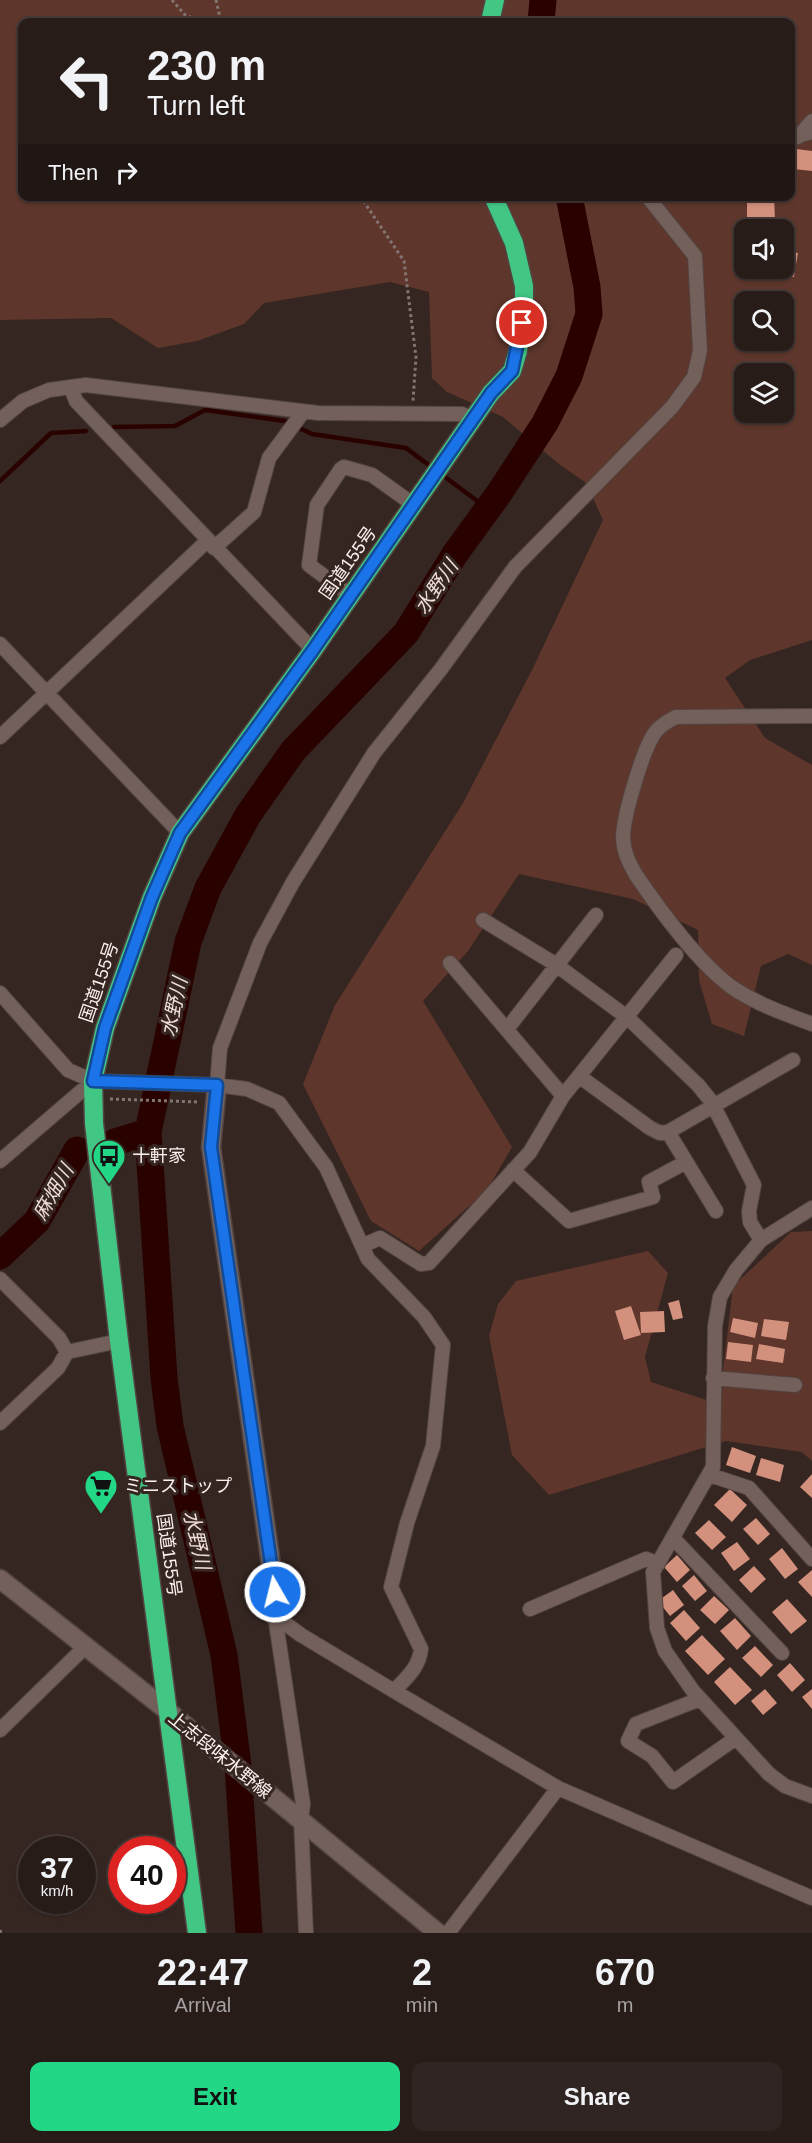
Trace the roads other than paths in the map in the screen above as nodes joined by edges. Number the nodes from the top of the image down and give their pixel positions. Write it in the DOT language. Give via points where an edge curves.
graph roads {
  1 [pos="495,0"];
  2 [pos="491,18"];
  3 [pos="812,121"];
  4 [pos="812,132"];
  5 [pos="795,137"];
  6 [pos="795,138"];
  7 [pos="496,201"];
  8 [pos="651,201"];
  9 [pos="71,388"];
  10 [pos="303,412"];
  11 [pos="0,420"];
  12 [pos="474,420"];
  13 [pos="414,505"];
  14 [pos="210,545"];
  15 [pos="351,596"];
  16 [pos="0,644"];
  17 [pos="313,650"];
  18 [pos="46,693"];
  19 [pos="812,716"];
  20 [pos="0,737"];
  21 [pos="180,833"];
  22 [pos="596,915"];
  23 [pos="483,920"];
  24 [pos="676,955"];
  25 [pos="450,963"];
  26 [pos="557,965"];
  27 [pos="0,993"];
  28 [pos="628,1018"];
  29 [pos="812,1024"];
  30 [pos="507,1029"];
  31 [pos="793,1060"];
  32 [pos="579,1076"];
  33 [pos="102,1082"];
  34 [pos="217,1085"];
  35 [pos="563,1096"];
  36 [pos="713,1106"];
  37 [pos="668,1132"];
  38 [pos="0,1161"];
  39 [pos="686,1162"];
  40 [pos="513,1170"];
  41 [pos="812,1208"];
  42 [pos="716,1211"];
  43 [pos="761,1240"];
  44 [pos="364,1245"];
  45 [pos="0,1279"];
  46 [pos="119,1341"];
  47 [pos="67,1352"];
  48 [pos="714,1378"];
  49 [pos="795,1385"];
  50 [pos="0,1423"];
  51 [pos="710,1475"];
  52 [pos="673,1538"];
  53 [pos="812,1559"];
  54 [pos="658,1564"];
  55 [pos="0,1579"];
  56 [pos="530,1609"];
  57 [pos="275,1616"];
  58 [pos="84,1648"];
  59 [pos="782,1653"];
  60 [pos="394,1691"];
  61 [pos="700,1699"];
  62 [pos="169,1712"];
  63 [pos="0,1730"];
  64 [pos="736,1738"];
  65 [pos="558,1788"];
  66 [pos="812,1796"];
  67 [pos="301,1820"];
  68 [pos="812,1898"];
  69 [pos="197,1933"];
  70 [pos="306,1933"];
  71 [pos="438,1933"];
  72 [pos="448,1933"];
  1 -- 2 [label="highway"];
  3 -- 5 [label="street"];
  4 -- 6 [label="street"];
  7 -- 12 [label="highway, 国道155号" via="514,243 524,303 512,371 491,393"];
  8 -- 34 [label="street" via="695,256 700,351 694,376 672,407 515,567 374,753 260,943 220,1048"];
  9 -- 10 [label="street" via="86,386"];
  9 -- 11 [label="street" via="49,390 23,401"];
  9 -- 14 [label="street" via="76,401"];
  10 -- 12 [label="street" via="462,414"];
  10 -- 14 [label="street" via="269,458 254,512"];
  12 -- 13 [label="highway, 国道155号"];
  13 -- 15 [label="highway, 国道155号"];
  13 -- 15 [label="street" via="372,475 341,469 317,505 309,565"];
  14 -- 17 [label="street"];
  14 -- 18 [label="street"];
  15 -- 17 [label="highway, 国道155号"];
  16 -- 18 [label="street"];
  17 -- 21 [label="highway, 国道155号"];
  18 -- 20 [label="street"];
  18 -- 21 [label="street"];
  19 -- 29 [label="street" via="676,717 667,722 654,734 634,783 623,836 626,858 636,875 712,970 734,989 767,1008"];
  21 -- 33 [label="highway, 国道155号" via="152,897 105,1028"];
  22 -- 26 [label="street"];
  23 -- 26 [label="street"];
  24 -- 28 [label="street"];
  25 -- 30 [label="street"];
  26 -- 28 [label="street"];
  26 -- 30 [label="street"];
  27 -- 33 [label="street" via="68,1070"];
  28 -- 32 [label="street"];
  28 -- 36 [label="street" via="698,1085"];
  30 -- 35 [label="street"];
  31 -- 36 [label="street"];
  32 -- 35 [label="street"];
  32 -- 37 [label="street" via="650,1128"];
  33 -- 34 [label="street"];
  33 -- 38 [label="street"];
  33 -- 46 [label="highway, 国道155号" via="94,1124"];
  34 -- 44 [label="street" via="247,1089 279,1102 326,1167"];
  34 -- 57 [label="street" via="211,1147 275,1592"];
  35 -- 40 [label="street" via="536,1143"];
  36 -- 37 [label="street"];
  36 -- 43 [label="street" via="754,1185 750,1222"];
  37 -- 39 [label="street"];
  39 -- 40 [label="street" via="649,1182 653,1197 569,1221"];
  39 -- 42 [label="street"];
  40 -- 44 [label="street" via="429,1263 421,1264 380,1238"];
  41 -- 43 [label="street"];
  43 -- 48 [label="street" via="736,1270 720,1298"];
  44 -- 60 [label="street" via="368,1259 424,1317 443,1345 433,1446 391,1587 421,1649 420,1657 418,1665"];
  45 -- 47 [label="street" via="59,1338"];
  46 -- 47 [label="street"];
  46 -- 62 [label="highway, 国道155号"];
  47 -- 50 [label="street" via="58,1368"];
  48 -- 49 [label="street"];
  48 -- 51 [label="street"];
  51 -- 52 [label="street"];
  51 -- 53 [label="street" via="749,1488"];
  52 -- 54 [label="street"];
  52 -- 59 [label="street"];
  54 -- 56 [label="street" via="646,1559"];
  54 -- 61 [label="street" via="654,1572 657,1628 665,1651"];
  55 -- 58 [label="street, 上志段味水野線"];
  57 -- 60 [label="street"];
  57 -- 67 [label="street" via="303,1804"];
  58 -- 62 [label="street, 上志段味水野線"];
  58 -- 63 [label="street"];
  60 -- 65 [label="street"];
  61 -- 64 [label="street"];
  61 -- 64 [label="street" via="636,1724 628,1741 652,1756 673,1782"];
  62 -- 67 [label="street, 上志段味水野線"];
  62 -- 69 [label="highway, 国道155号"];
  64 -- 66 [label="street" via="769,1774 785,1786"];
  65 -- 68 [label="street"];
  65 -- 72 [label="street"];
  67 -- 70 [label="street"];
  67 -- 71 [label="street, 上志段味水野線"];
}
